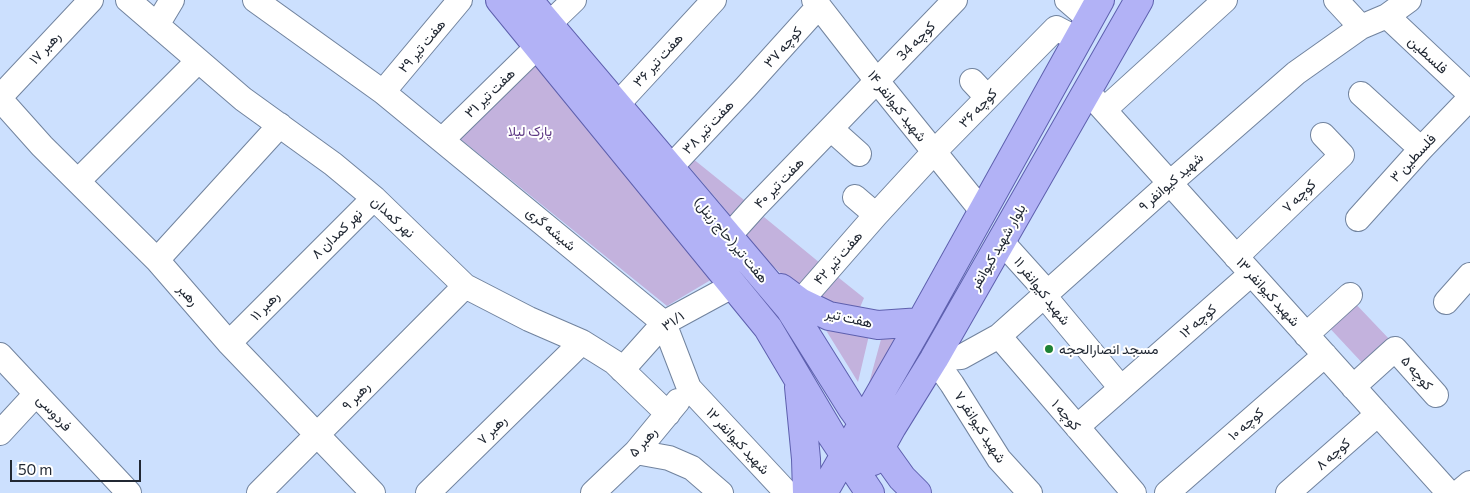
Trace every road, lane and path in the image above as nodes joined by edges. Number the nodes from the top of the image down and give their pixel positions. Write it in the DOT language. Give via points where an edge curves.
graph roads {
  1 [pos="91,0"];
  2 [pos="128,0"];
  3 [pos="172,0"];
  4 [pos="255,0"];
  5 [pos="460,0"];
  6 [pos="500,0"];
  7 [pos="528,0"];
  8 [pos="574,0"];
  9 [pos="955,0"];
  10 [pos="1067,0"];
  11 [pos="1139,0"];
  12 [pos="1225,0"];
  13 [pos="1336,0"];
  14 [pos="1409,0"];
  15 [pos="817,3"];
  16 [pos="707,7"];
  17 [pos="1093,12"];
  18 [pos="1387,16"];
  19 [pos="157,25"];
  20 [pos="1361,27"];
  21 [pos="543,36"];
  22 [pos="198,61"];
  23 [pos="877,82"];
  24 [pos="746,87"];
  25 [pos="384,92"];
  26 [pos="1361,94"];
  27 [pos="1470,94"];
  28 [pos="0,98"];
  29 [pos="1470,98"];
  30 [pos="1095,101"];
  31 [pos="616,106"];
  32 [pos="280,125"];
  33 [pos="831,129"];
  34 [pos="1322,135"];
  35 [pos="443,139"];
  36 [pos="1421,149"];
  37 [pos="934,152"];
  38 [pos="859,154"];
  39 [pos="670,168"];
  40 [pos="78,181"];
  41 [pos="1170,183"];
  42 [pos="854,197"];
  43 [pos="374,198"];
  44 [pos="982,211"];
  45 [pos="876,215"];
  46 [pos="1358,219"];
  47 [pos="728,237"];
  48 [pos="1001,240"];
  49 [pos="157,260"];
  50 [pos="1244,265"];
  51 [pos="300,270"];
  52 [pos="759,273"];
  53 [pos="1470,276"];
  54 [pos="734,285"];
  55 [pos="466,286"];
  56 [pos="1047,292"];
  57 [pos="1350,295"];
  58 [pos="1446,302"];
  59 [pos="795,306"];
  60 [pos="921,322"];
  61 [pos="664,323"];
  62 [pos="768,328"];
  63 [pos="1306,335"];
  64 [pos="999,336"];
  65 [pos="582,342"];
  66 [pos="229,343"];
  67 [pos="0,355"];
  68 [pos="1325,356"];
  69 [pos="934,359"];
  70 [pos="622,370"];
  71 [pos="798,378"];
  72 [pos="1353,387"];
  73 [pos="689,388"];
  74 [pos="1121,388"];
  75 [pos="36,394"];
  76 [pos="1436,395"];
  77 [pos="668,414"];
  78 [pos="1378,414"];
  79 [pos="863,423"];
  80 [pos="1077,427"];
  81 [pos="0,433"];
  82 [pos="317,436"];
  83 [pos="880,448"];
  84 [pos="636,452"];
  85 [pos="844,454"];
  86 [pos="1470,483"];
  87 [pos="862,489"];
  88 [pos="121,490"];
  89 [pos="259,493"];
  90 [pos="374,493"];
  91 [pos="428,493"];
  92 [pos="593,493"];
  93 [pos="721,493"];
  94 [pos="787,493"];
  95 [pos="807,493"];
  96 [pos="823,493"];
  97 [pos="917,493"];
  98 [pos="1030,493"];
  99 [pos="1134,493"];
  100 [pos="1167,493"];
  101 [pos="1288,493"];
  102 [pos="1449,493"];
  103 [pos="1458,493"];
  1 -- 28 [label="street, رهبر ۱۷"];
  2 -- 19 [label="street, نهر کمدان"];
  3 -- 19 [label="street"];
  4 -- 25 [label="street, شیشه گری"];
  5 -- 25 [label="street, هفت تیر ۲۹"];
  6 -- 21 [label="main road, هفت تیر(حاج زینل)"];
  7 -- 21 [label="main road, هفت تیر(حاج زینل)"];
  8 -- 21 [label="street, هفت تیر ۳۱"];
  9 -- 23 [label="street, کوچه 34"];
  10 -- 17 [label="street"];
  11 -- 30 [label="main road, بلوار شهید کیوانفر"];
  12 -- 30 [label="street"];
  13 -- 20 [label="street"];
  14 -- 18 [label="street, شهید کیوانفر ۹"];
  15 -- 23 [label="street, شهید کیوانفر ۱۴"];
  15 -- 24 [label="street, کوچه ۳۷"];
  16 -- 31 [label="street, هفت تیر ۳۶"];
  17 -- 37 [label="street, کوچه ۳۶" via="1056,28 1021,63 980,89"];
  17 -- 44 [label="main road"];
  18 -- 20 [label="street, شهید کیوانفر ۹"];
  18 -- 27 [label="street, فلسطین"];
  19 -- 22 [label="street, نهر کمدان"];
  20 -- 41 [label="street, شهید کیوانفر ۹" via="1296,73"];
  21 -- 31 [label="main road, هفت تیر(حاج زینل)"];
  21 -- 35 [label="street, هفت تیر ۳۱"];
  21 -- 54 [label="main road, هفت تیر(حاج زینل)"];
  22 -- 32 [label="street, نهر کمدان" via="243,100"];
  22 -- 40 [label="street"];
  23 -- 33 [label="street, کوچه 34"];
  23 -- 37 [label="street, شهید کیوانفر ۱۴"];
  24 -- 39 [label="street, هفت تیر ۳۸"];
  25 -- 35 [label="street, شیشه گری"];
  26 -- 36 [label="street"];
  28 -- 40 [label="street, رهبر"];
  29 -- 36 [label="street, فلسطین ۳"];
  30 -- 41 [label="street, شهید کیوانفر ۱۳"];
  30 -- 48 [label="main road, بلوار شهید کیوانفر"];
  31 -- 39 [label="main road, هفت تیر(حاج زینل)"];
  32 -- 43 [label="street, نهر کمدان"];
  32 -- 49 [label="street"];
  33 -- 38 [label="street"];
  33 -- 47 [label="street, هفت تیر ۴۰"];
  34 -- 50 [label="street, کوچه ۷" via="1342,155"];
  35 -- 61 [label="street, شیشه گری"];
  36 -- 46 [label="street, فلسطین ۳"];
  37 -- 44 [label="street, شهید کیوانفر ۱۴"];
  37 -- 45 [label="street, کوچه ۳۶"];
  39 -- 47 [label="main road, هفت تیر(حاج زینل)"];
  40 -- 49 [label="street, رهبر"];
  41 -- 50 [label="street, شهید کیوانفر ۱۳"];
  41 -- 56 [label="street, شهید کیوانفر ۹"];
  42 -- 45 [label="street"];
  43 -- 51 [label="street, نهر کمدان ۸"];
  43 -- 55 [label="street, نهر کمدان"];
  44 -- 60 [label="main road"];
  45 -- 59 [label="street, هفت تیر ۴۲"];
  47 -- 52 [label="main road, هفت تیر(حاج زینل)"];
  48 -- 56 [label="street, شهید کیوانفر ۱۱"];
  48 -- 69 [label="main road, بلوار شهید کیوانفر"];
  49 -- 66 [label="street, رهبر"];
  50 -- 63 [label="street, شهید کیوانفر ۱۳"];
  50 -- 74 [label="street, کوچه ۱۲"];
  51 -- 66 [label="street, رهبر ۱۱"];
  52 -- 59 [label="main road, هفت تیر"];
  53 -- 58 [label="street"];
  54 -- 61 [label="street, ۳۱/۱"];
  54 -- 62 [label="main road, هفت تیر(حاج زینل)"];
  55 -- 65 [label="street, نهر کمدان"];
  55 -- 82 [label="street, رهبر ۹"];
  56 -- 64 [label="street, شهید کیوانفر ۹"];
  56 -- 74 [label="street, شهید کیوانفر ۱۱" via="1046,298"];
  57 -- 63 [label="street"];
  59 -- 60 [label="main road, هفت تیر" via="878,325"];
  59 -- 62 [label="main road" via="784,324"];
  59 -- 79 [label="main road"];
  60 -- 79 [label="main road"];
  61 -- 70 [label="street, ۳۱/۱"];
  61 -- 73 [label="street, شیشه گری"];
  62 -- 71 [label="main road, هفت تیر(حاج زینل)"];
  63 -- 68 [label="street, شهید کیوانفر ۱۳"];
  64 -- 69 [label="street, شهید کیوانفر ۹" via="961,357"];
  64 -- 80 [label="street, کوچه ۱"];
  65 -- 70 [label="street, نهر کمدان"];
  65 -- 91 [label="street, رهبر ۷"];
  66 -- 82 [label="street, رهبر"];
  67 -- 75 [label="street, فردوسی"];
  68 -- 72 [label="street, شهید کیوانفر ۱۳"];
  68 -- 100 [label="street, کوچه ۱۰"];
  69 -- 83 [label="main road, بلوار شهید کیوانفر"];
  69 -- 98 [label="street, شهید کیوانفر ۷" via="999,459"];
  70 -- 77 [label="street, نهر کمدان"];
  71 -- 85 [label="main road, هفت تیر(حاج زینل)"];
  71 -- 95 [label="main road"];
  72 -- 76 [label="street, کوچه ۵" via="1395,349"];
  72 -- 78 [label="street, شهید کیوانفر ۱۳"];
  73 -- 77 [label="street, رهبر ۵"];
  73 -- 94 [label="street, شهید کیوانفر ۱۲"];
  74 -- 80 [label="street, کوچه ۱۲"];
  75 -- 81 [label="street"];
  75 -- 88 [label="street, فردوسی"];
  77 -- 84 [label="street, رهبر ۵"];
  78 -- 101 [label="street, کوچه ۸"];
  78 -- 102 [label="street, شهید کیوانفر ۱۳"];
  79 -- 83 [label="main road"];
  79 -- 85 [label="main road"];
  80 -- 99 [label="street, کوچه ۱"];
  82 -- 89 [label="street, رهبر ۹"];
  82 -- 90 [label="street, رهبر"];
  83 -- 87 [label="main road, بلوار شهید کیوانفر"];
  83 -- 97 [label="main road"];
  84 -- 92 [label="street, رهبر ۵"];
  84 -- 93 [label="street" via="669,458 692,468"];
  85 -- 87 [label="main road, هفت تیر(حاج زینل)"];
  85 -- 96 [label="main road"];
  86 -- 103 [label="street"];
}
